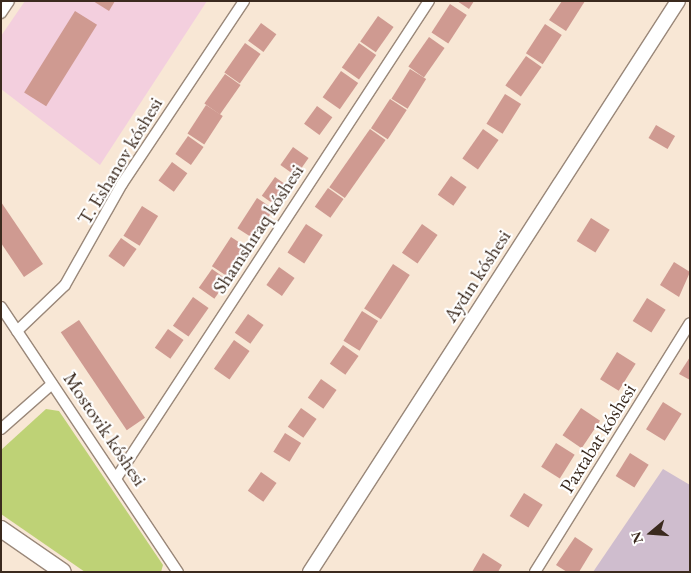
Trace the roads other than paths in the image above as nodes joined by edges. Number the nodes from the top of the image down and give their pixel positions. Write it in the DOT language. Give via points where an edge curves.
graph roads {
  1 [pos="9,1"];
  2 [pos="244,1"];
  3 [pos="429,1"];
  4 [pos="678,1"];
  5 [pos="1,13"];
  6 [pos="1,307"];
  7 [pos="690,323"];
  8 [pos="17,331"];
  9 [pos="52,384"];
  10 [pos="1,429"];
  11 [pos="117,477"];
  12 [pos="1,529"];
  13 [pos="63,572"];
  14 [pos="178,572"];
  15 [pos="310,572"];
  16 [pos="536,572"];
  1 -- 5 [label="street"];
  2 -- 8 [label="street, T. Eshanov kóshesi" via="122,184 65,286"];
  3 -- 11 [label="street, Shamshıraq kóshesi"];
  4 -- 15 [label="street, Aydın kóshesi"];
  6 -- 8 [label="street, Mostovik kóshesi"];
  7 -- 16 [label="street, Paxtabat kóshesi"];
  8 -- 9 [label="street, Mostovik kóshesi"];
  9 -- 10 [label="street"];
  9 -- 11 [label="street, Mostovik kóshesi"];
  11 -- 14 [label="street, Mostovik kóshesi"];
  12 -- 13 [label="main road"];
}
